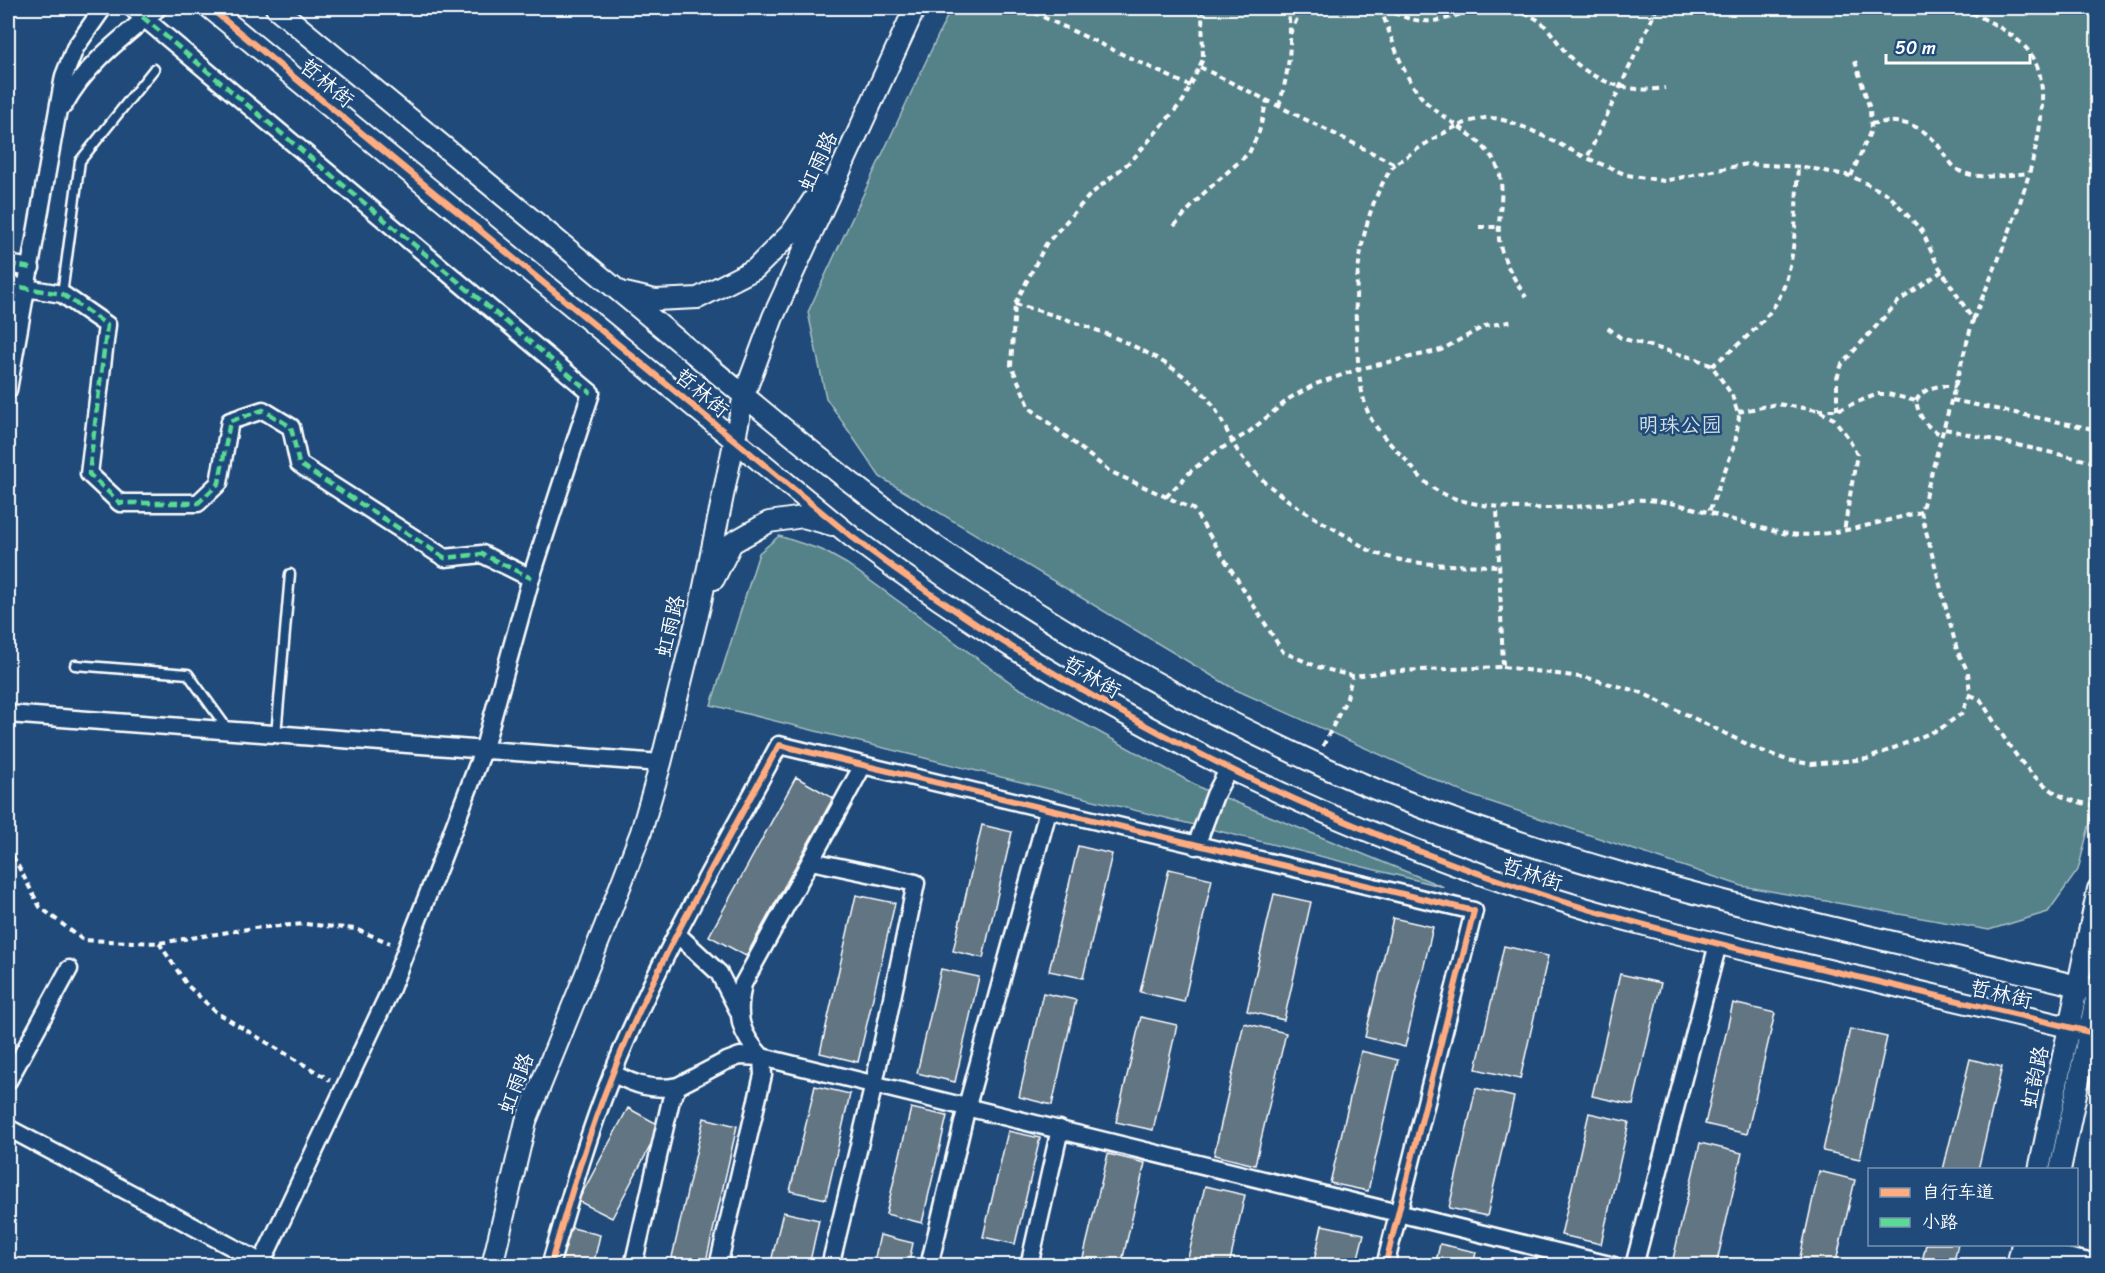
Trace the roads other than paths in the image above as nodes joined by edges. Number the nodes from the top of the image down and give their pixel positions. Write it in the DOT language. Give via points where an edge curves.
graph roads {
  1 [pos="102,8"];
  2 [pos="132,8"];
  3 [pos="210,8"];
  4 [pos="276,8"];
  5 [pos="915,8"];
  6 [pos="151,13"];
  7 [pos="154,69"];
  8 [pos="58,116"];
  9 [pos="856,136"];
  10 [pos="8,264"];
  11 [pos="31,268"];
  12 [pos="8,285"];
  13 [pos="28,288"];
  14 [pos="619,291"];
  15 [pos="62,294"];
  16 [pos="8,390"];
  17 [pos="744,395"];
  18 [pos="733,440"];
  19 [pos="843,530"];
  20 [pos="290,574"];
  21 [pos="531,578"];
  22 [pos="700,606"];
  23 [pos="75,665"];
  24 [pos="8,714"];
  25 [pos="229,731"];
  26 [pos="276,735"];
  27 [pos="484,748"];
  28 [pos="661,763"];
  29 [pos="862,767"];
  30 [pos="1229,768"];
  31 [pos="1048,811"];
  32 [pos="1196,846"];
  33 [pos="811,861"];
  34 [pos="2097,889"];
  35 [pos="677,934"];
  36 [pos="1718,944"];
  37 [pos="69,969"];
  38 [pos="2093,989"];
  39 [pos="740,1020"];
  40 [pos="2086,1031"];
  41 [pos="762,1057"];
  42 [pos="727,1061"];
  43 [pos="612,1073"];
  44 [pos="8,1081"];
  45 [pos="874,1084"];
  46 [pos="678,1086"];
  47 [pos="967,1106"];
  48 [pos="8,1128"];
  49 [pos="1060,1129"];
  50 [pos="2040,1168"];
  51 [pos="2060,1168"];
  52 [pos="1398,1211"];
  53 [pos="2022,1246"];
  54 [pos="2040,1254"];
  55 [pos="2097,1263"];
  56 [pos="265,1264"];
  57 [pos="492,1266"];
  58 [pos="550,1266"];
  59 [pos="633,1266"];
  60 [pos="718,1266"];
  61 [pos="830,1266"];
  62 [pos="929,1266"];
  63 [pos="1029,1266"];
  64 [pos="1385,1266"];
  65 [pos="1614,1266"];
  66 [pos="1634,1266"];
  67 [pos="2017,1266"];
  1 -- 8 [label="street" via="75,48 64,76"];
  2 -- 6 [label="street"];
  3 -- 18 [label="street, 哲林街"];
  4 -- 14 [label="street, 哲林街"];
  5 -- 9 [label="street, 虹雨路"];
  6 -- 8 [label="street" via="96,61 74,86"];
  6 -- 21 [label="street" via="591,393"];
  7 -- 15 [label="lane" via="80,161"];
  8 -- 11 [label="street"];
  9 -- 14 [label="street" via="791,233 755,268 698,298 655,300"];
  9 -- 17 [label="street, 虹雨路" via="773,317"];
  10 -- 11 [label="street"];
  11 -- 13 [label="street"];
  12 -- 13 [label="street"];
  13 -- 15 [label="street"];
  13 -- 16 [label="street"];
  14 -- 17 [label="street, 哲林街"];
  15 -- 21 [label="street" via="107,325 89,474 120,503 198,503 219,483 230,421 263,410 291,427 299,464 445,558 482,555"];
  17 -- 18 [label="street, 虹雨路"];
  17 -- 38 [label="street, 哲林街" via="877,502 1018,601 1199,705 1314,762 1435,811 1623,875"];
  18 -- 19 [label="street, 哲林街"];
  18 -- 22 [label="street, 虹雨路"];
  19 -- 22 [label="street" via="803,517 769,522 732,543"];
  19 -- 30 [label="street, 哲林街" via="995,639 1088,696"];
  20 -- 26 [label="lane"];
  21 -- 27 [label="street"];
  22 -- 28 [label="street, 虹雨路"];
  23 -- 25 [label="lane" via="188,674"];
  24 -- 25 [label="street"];
  25 -- 26 [label="street"];
  26 -- 27 [label="street"];
  27 -- 28 [label="street"];
  27 -- 56 [label="street" via="406,950"];
  28 -- 57 [label="street, 虹雨路" via="605,927 526,1121"];
  29 -- 31 [label="street"];
  29 -- 33 [label="street"];
  29 -- 35 [label="street" via="779,745"];
  30 -- 32 [label="street"];
  30 -- 36 [label="street, 哲林街" via="1420,852 1526,890"];
  31 -- 32 [label="street"];
  31 -- 47 [label="street"];
  32 -- 52 [label="street" via="1473,911"];
  33 -- 39 [label="street" via="743,984"];
  33 -- 45 [label="street" via="916,883"];
  34 -- 38 [label="street, 虹韵路"];
  35 -- 39 [label="street" via="720,973"];
  35 -- 43 [label="street"];
  36 -- 40 [label="street, 哲林街"];
  36 -- 66 [label="street"];
  37 -- 44 [label="street"];
  38 -- 40 [label="street, 虹韵路"];
  39 -- 41 [label="street" via="748,1043"];
  39 -- 42 [label="street" via="736,1050"];
  40 -- 50 [label="street, 虹韵路"];
  40 -- 51 [label="street, 虹韵路"];
  41 -- 42 [label="street" via="740,1056"];
  41 -- 45 [label="street"];
  41 -- 60 [label="street" via="763,1075"];
  42 -- 46 [label="street"];
  43 -- 46 [label="street" via="649,1088"];
  43 -- 58 [label="street" via="581,1159"];
  45 -- 47 [label="street"];
  45 -- 61 [label="street"];
  46 -- 59 [label="street" via="671,1100"];
  47 -- 49 [label="street"];
  47 -- 62 [label="street"];
  48 -- 56 [label="street"];
  49 -- 52 [label="street"];
  49 -- 63 [label="street"];
  52 -- 64 [label="street"];
  52 -- 65 [label="street"];
  53 -- 67 [label="street"];
  54 -- 55 [label="street"];
}
